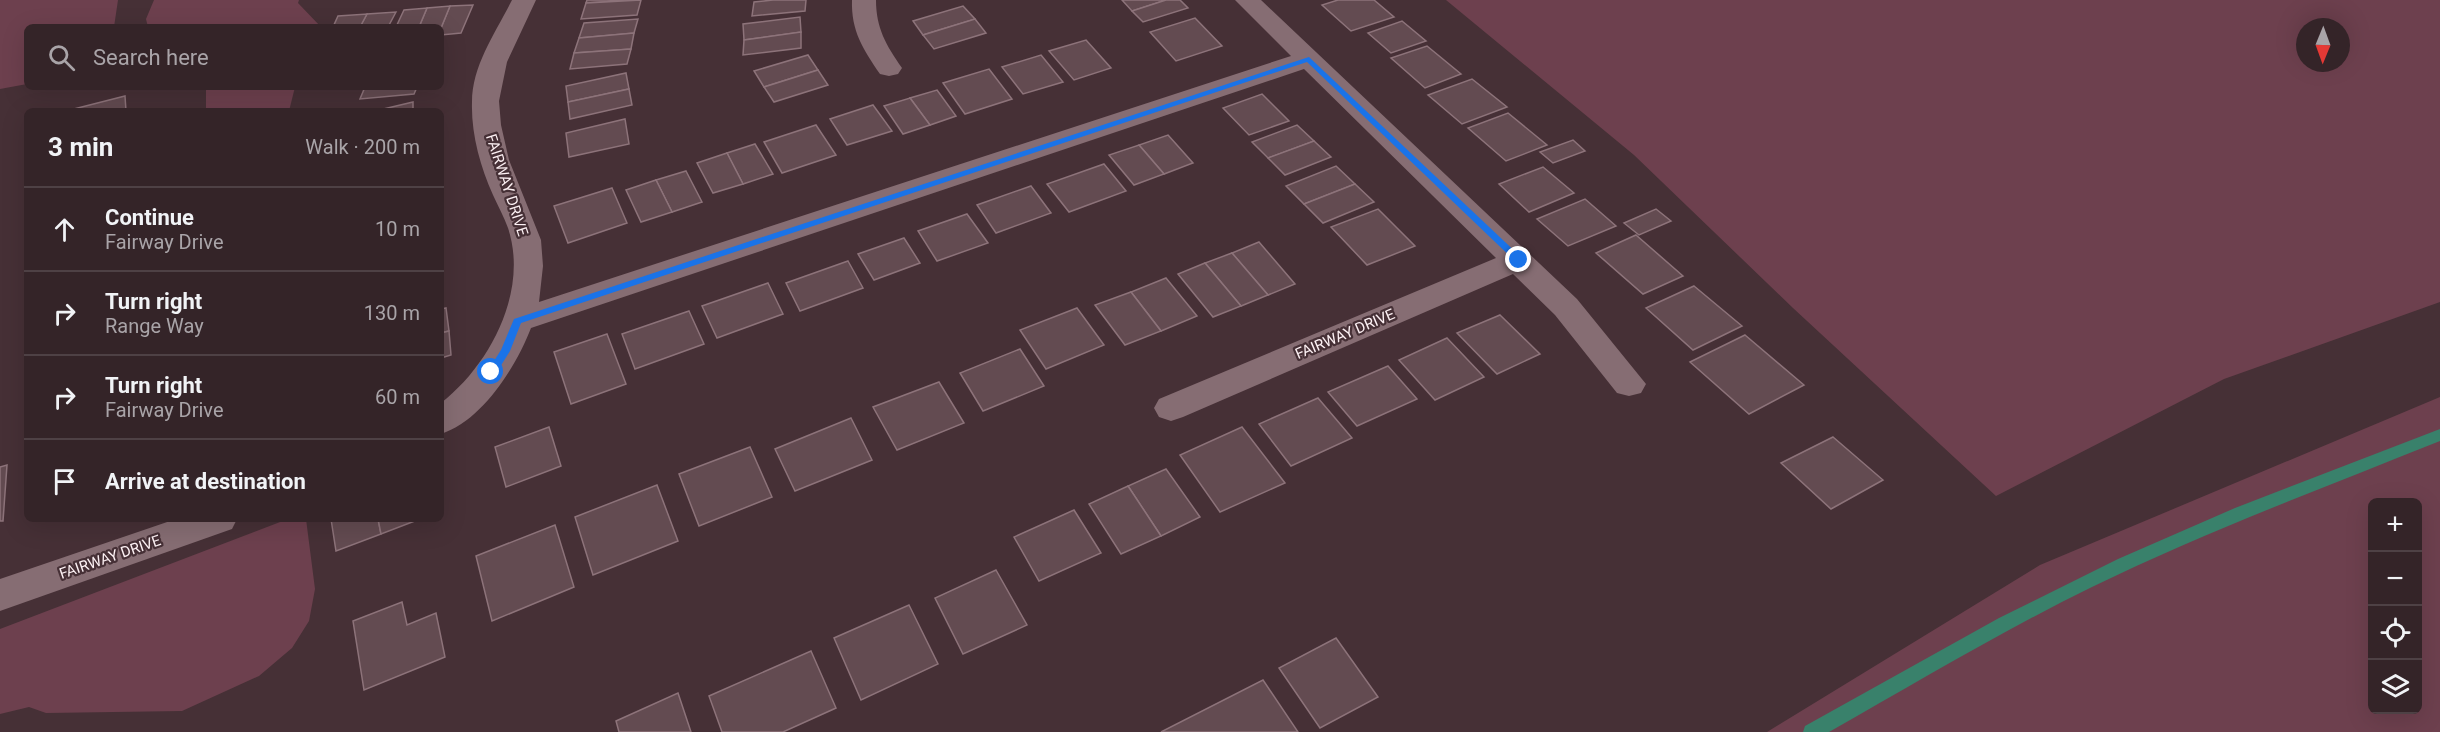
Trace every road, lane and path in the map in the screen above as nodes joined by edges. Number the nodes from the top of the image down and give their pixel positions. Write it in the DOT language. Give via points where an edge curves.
graph roads {
  1 [pos="524,0"];
  2 [pos="864,0"];
  3 [pos="1247,0"];
  4 [pos="1309,59"];
  5 [pos="889,68"];
  6 [pos="1519,260"];
  7 [pos="518,321"];
  8 [pos="1629,384"];
  9 [pos="1171,408"];
  10 [pos="444,418"];
  11 [pos="210,522"];
  12 [pos="0,595"];
  1 -- 7 [label="street, FAIRWAY DRIVE" via="492,69 485,99 490,143 526,241 527,270"];
  2 -- 5 [label="street" via="867,38"];
  3 -- 4 [label="street"];
  4 -- 6 [label="street"];
  4 -- 7 [label="street"];
  6 -- 8 [label="street" via="1566,307"];
  6 -- 9 [label="street, FAIRWAY DRIVE"];
  7 -- 10 [label="street, FAIRWAY DRIVE" via="506,351 491,372"];
  11 -- 12 [label="street, FAIRWAY DRIVE"];
}
